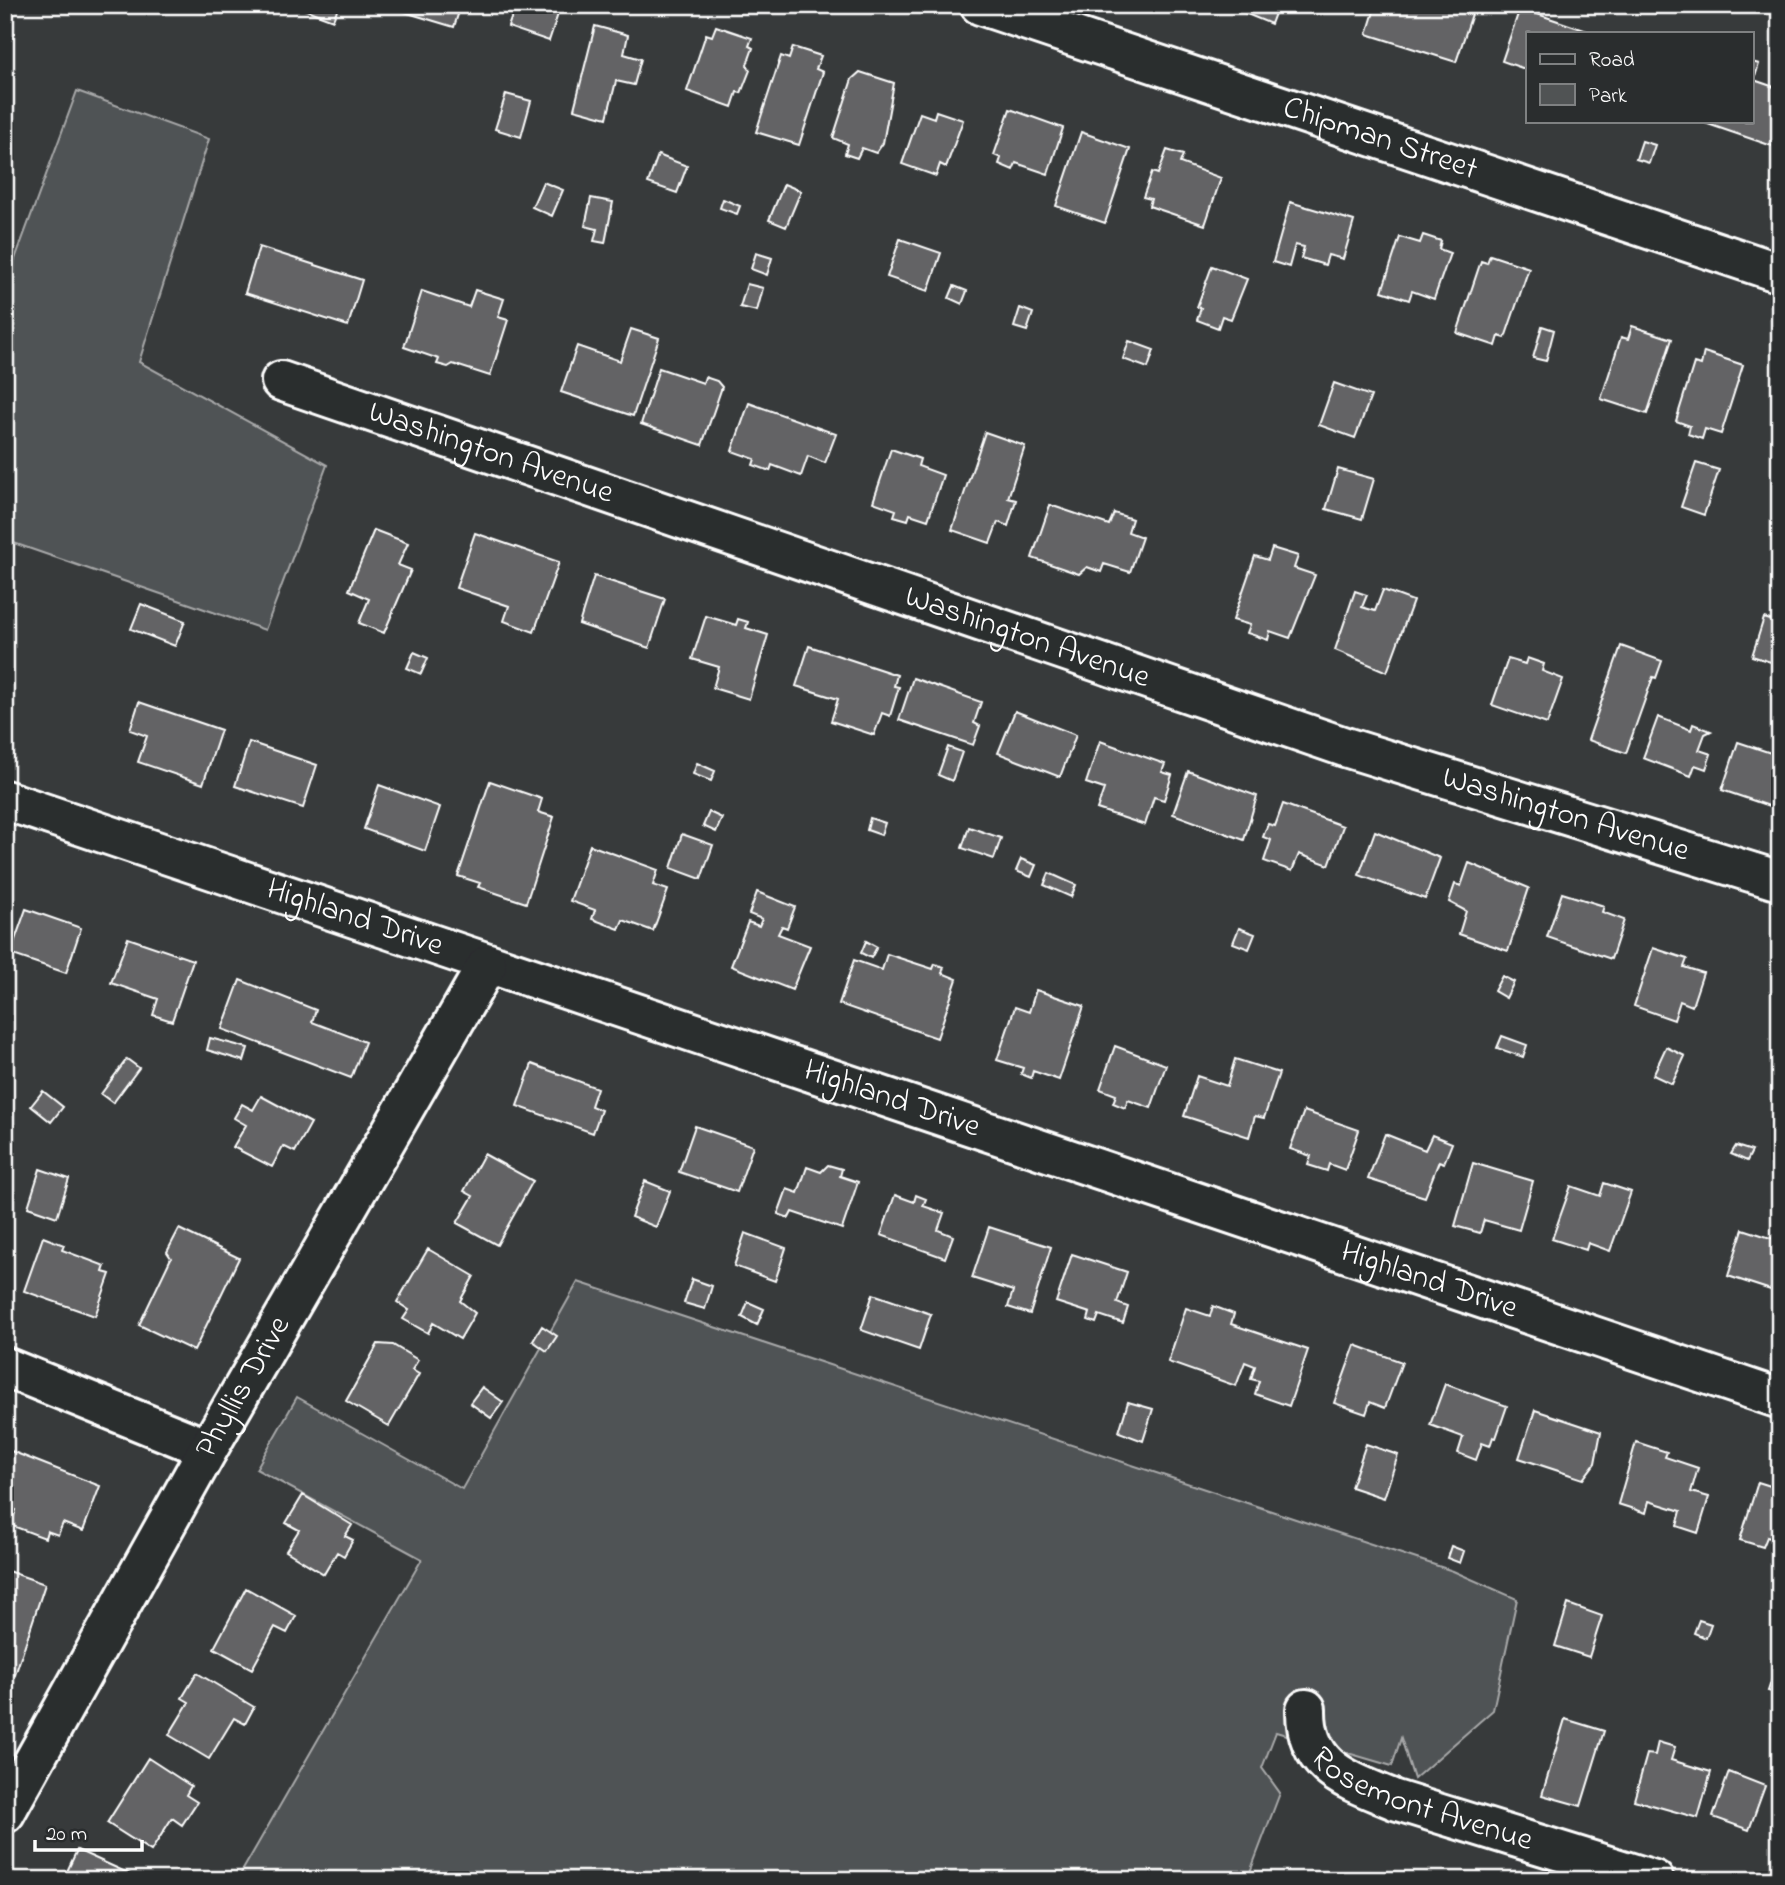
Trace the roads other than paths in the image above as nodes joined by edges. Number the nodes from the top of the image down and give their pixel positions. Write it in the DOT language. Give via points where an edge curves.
graph roads {
  1 [pos="980,5"];
  2 [pos="1780,273"];
  3 [pos="281,381"];
  4 [pos="5,800"];
  5 [pos="1780,881"];
  6 [pos="487,965"];
  7 [pos="5,1367"];
  8 [pos="1780,1399"];
  9 [pos="208,1449"];
  10 [pos="1306,1709"];
  11 [pos="5,1812"];
  12 [pos="1654,1880"];
  1 -- 2 [label="street, Chipman Street"];
  3 -- 5 [label="street, Washington Avenue" via="1332,743"];
  4 -- 6 [label="street, Highland Drive"];
  6 -- 8 [label="street, Highland Drive"];
  6 -- 9 [label="street, Phyllis Drive"];
  7 -- 9 [label="street"];
  9 -- 11 [label="street, Phyllis Drive"];
  10 -- 12 [label="street, Rosemont Avenue" via="1306,1728 1314,1751 1330,1770 1359,1785"];
}
